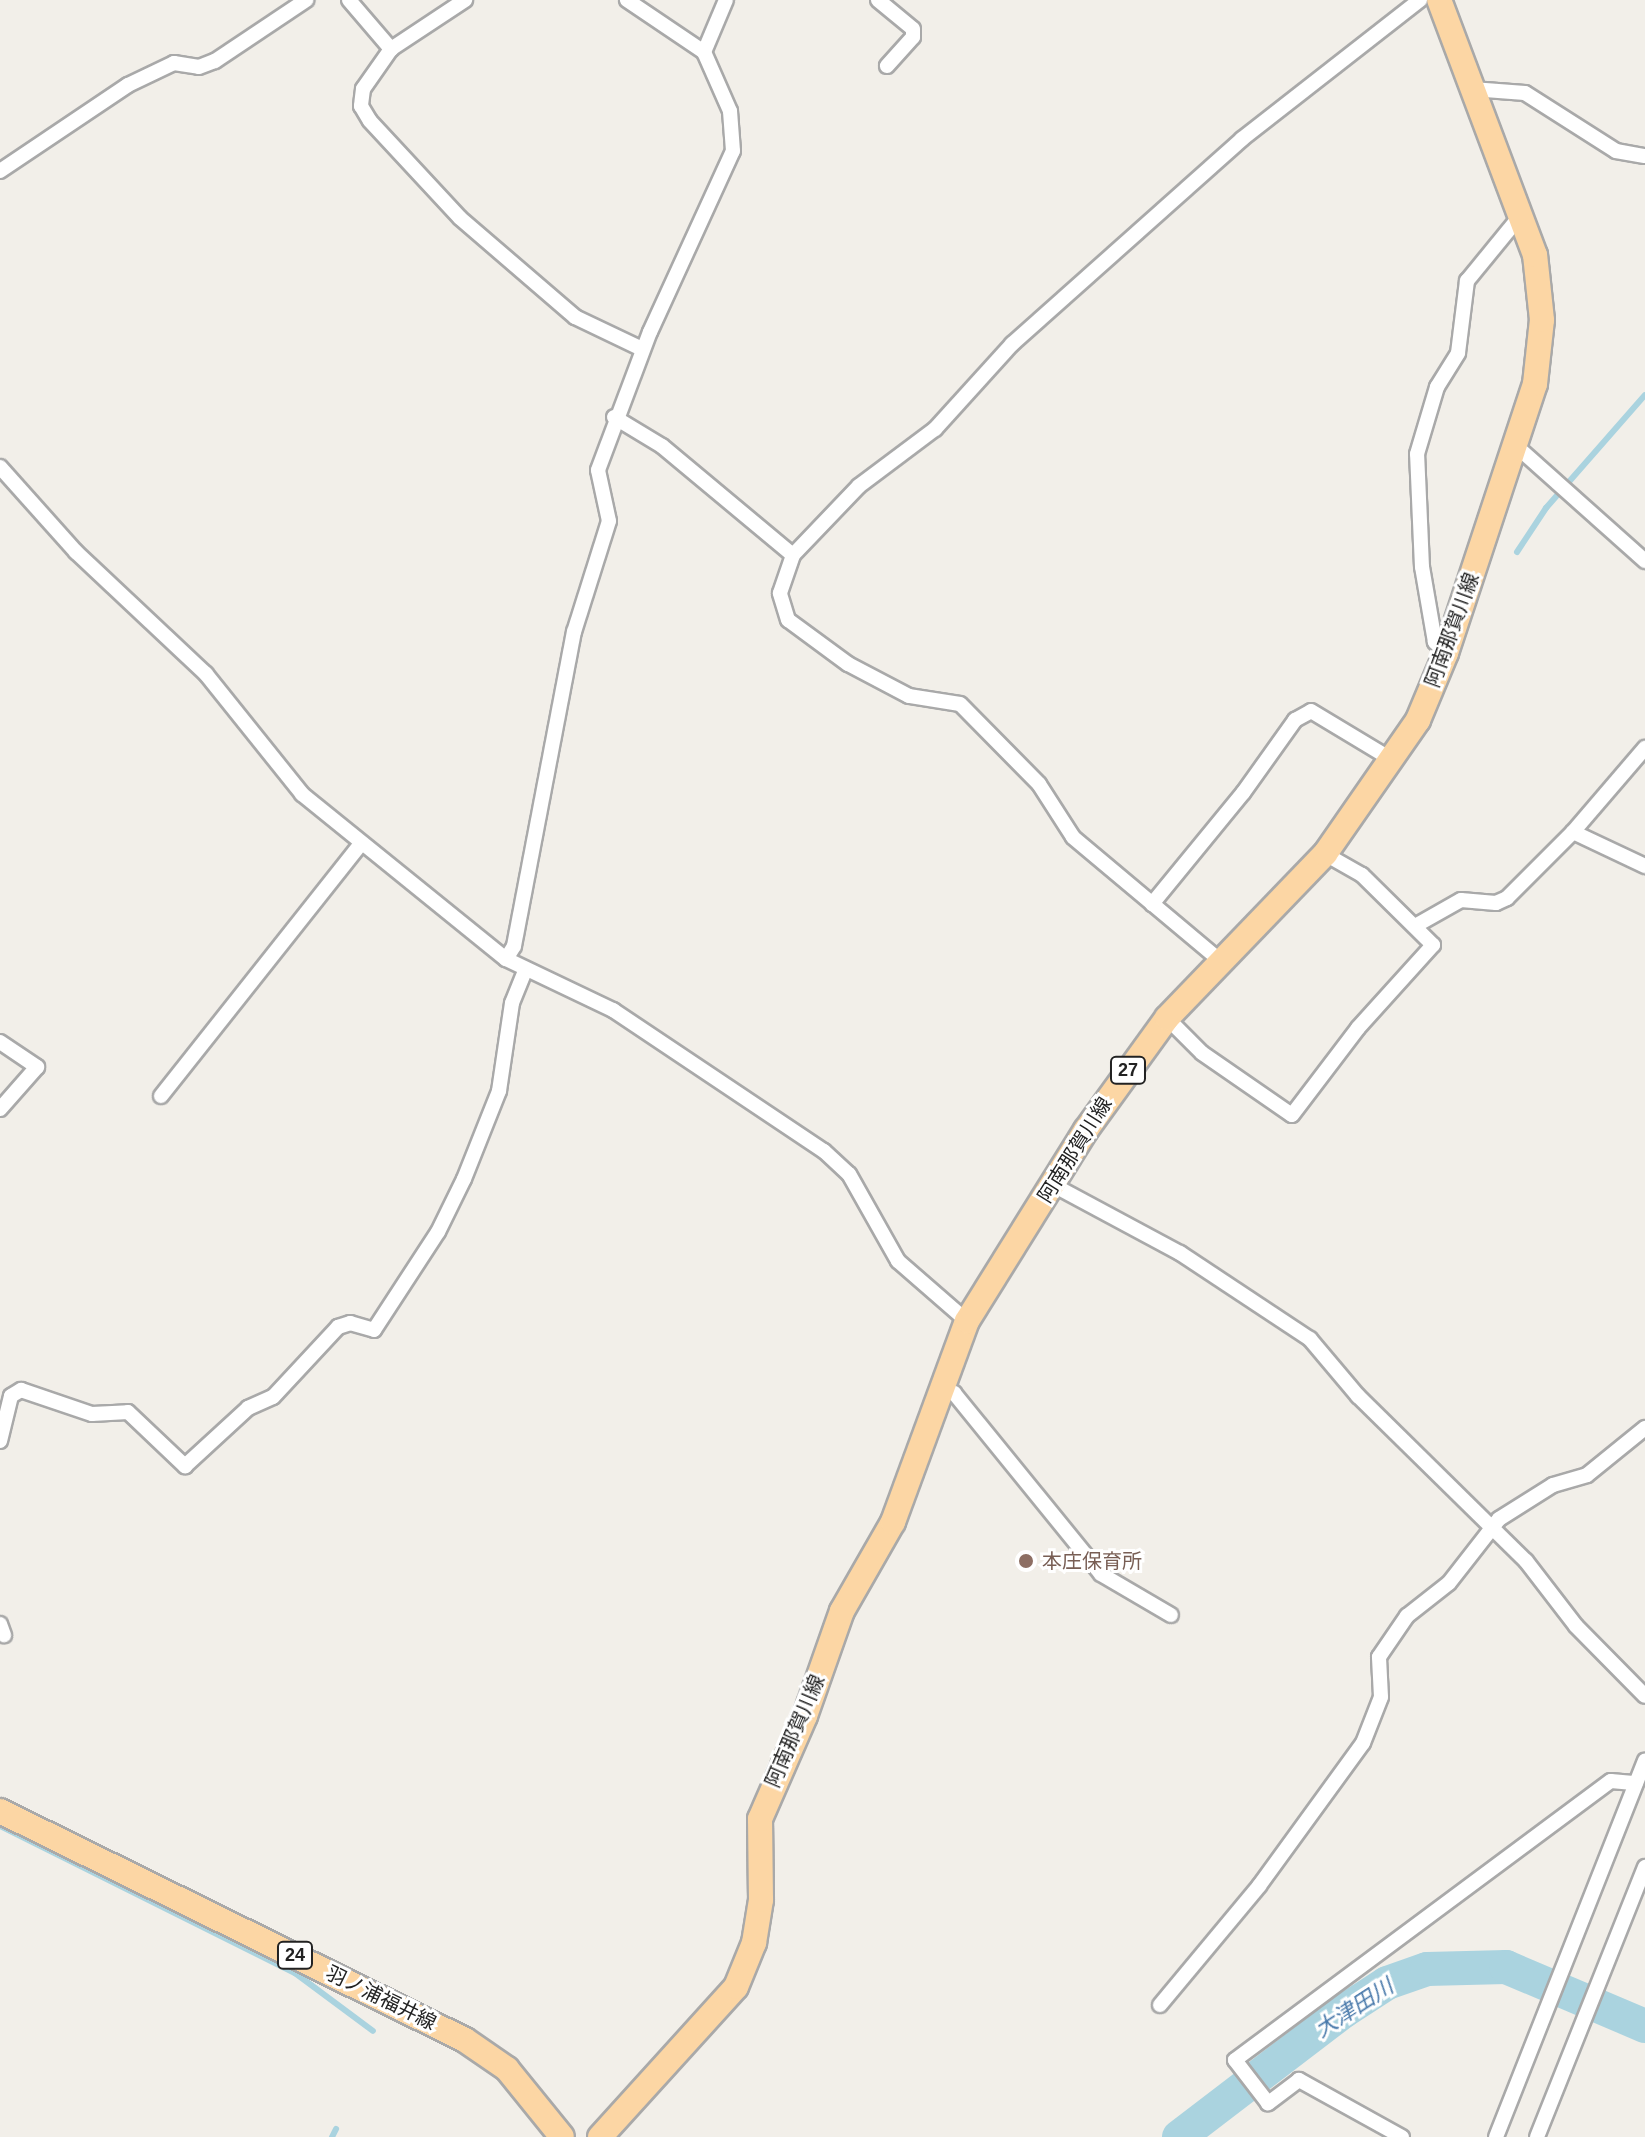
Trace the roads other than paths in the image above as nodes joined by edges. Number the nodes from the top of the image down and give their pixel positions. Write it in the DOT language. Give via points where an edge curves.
graph roads {
  1 [pos="306,0"];
  2 [pos="349,0"];
  3 [pos="465,0"];
  4 [pos="627,0"];
  5 [pos="726,0"];
  6 [pos="878,0"];
  7 [pos="1420,0"];
  8 [pos="1439,0"];
  9 [pos="391,49"];
  10 [pos="704,52"];
  11 [pos="887,66"];
  12 [pos="1472,89"];
  13 [pos="1645,156"];
  14 [pos="0,171"];
  15 [pos="1521,215"];
  16 [pos="642,349"];
  17 [pos="614,417"];
  18 [pos="1516,446"];
  19 [pos="0,467"];
  20 [pos="793,555"];
  21 [pos="1645,561"];
  22 [pos="1446,653"];
  23 [pos="1645,748"];
  24 [pos="1391,759"];
  25 [pos="1573,832"];
  26 [pos="361,844"];
  27 [pos="1325,854"];
  28 [pos="1645,866"];
  29 [pos="1152,904"];
  30 [pos="1415,926"];
  31 [pos="506,959"];
  32 [pos="1223,963"];
  33 [pos="525,970"];
  34 [pos="1167,1018"];
  35 [pos="0,1042"];
  36 [pos="161,1096"];
  37 [pos="0,1109"];
  38 [pos="1053,1185"];
  39 [pos="967,1321"];
  40 [pos="941,1389"];
  41 [pos="1645,1428"];
  42 [pos="0,1441"];
  43 [pos="1491,1529"];
  44 [pos="1171,1615"];
  45 [pos="1645,1696"];
  46 [pos="1645,1760"];
  47 [pos="1636,1783"];
  48 [pos="0,1811"];
  49 [pos="1645,1867"];
  50 [pos="1160,2005"];
  51 [pos="562,2137"];
  52 [pos="600,2137"];
  53 [pos="1402,2137"];
  54 [pos="1496,2137"];
  55 [pos="1537,2137"];
  1 -- 14 [label="street" via="215,61 199,67 174,63 128,85"];
  2 -- 9 [label="street"];
  3 -- 9 [label="street"];
  4 -- 10 [label="street"];
  5 -- 10 [label="street"];
  6 -- 11 [label="street" via="913,29 913,37"];
  7 -- 20 [label="street" via="1178,195 1012,344 935,429 859,486"];
  8 -- 12 [label="main road, 阿南那賀川線 / 27"];
  9 -- 16 [label="street" via="363,89 361,106 370,121 460,218 575,317"];
  10 -- 16 [label="street" via="730,111 733,151"];
  12 -- 13 [label="street" via="1525,93 1616,151"];
  12 -- 15 [label="main road, 阿南那賀川線 / 27"];
  15 -- 18 [label="main road, 阿南那賀川線 / 27" via="1535,255 1542,320 1535,384"];
  15 -- 22 [label="street" via="1467,281 1461,344 1437,387 1417,454 1422,567 1435,642"];
  16 -- 17 [label="street"];
  17 -- 20 [label="street" via="662,446"];
  17 -- 31 [label="street" via="598,470 609,521 574,632 514,946"];
  18 -- 21 [label="street"];
  18 -- 22 [label="main road, 阿南那賀川線 / 27"];
  19 -- 26 [label="street" via="76,552 206,674 302,794"];
  20 -- 29 [label="street" via="780,593 788,620 848,664 909,696 960,704 1039,784 1073,837"];
  22 -- 24 [label="main road, 阿南那賀川線 / 27" via="1418,720"];
  23 -- 25 [label="street"];
  24 -- 27 [label="main road, 阿南那賀川線 / 27"];
  24 -- 29 [label="street" via="1311,711 1295,720"];
  25 -- 28 [label="street"];
  25 -- 30 [label="street" via="1507,898 1496,903 1461,900"];
  26 -- 31 [label="street"];
  26 -- 36 [label="street"];
  27 -- 30 [label="street" via="1362,875"];
  27 -- 32 [label="main road, 阿南那賀川線 / 27"];
  29 -- 32 [label="street"];
  30 -- 34 [label="street" via="1433,945 1358,1028 1292,1115 1202,1053"];
  31 -- 33 [label="street"];
  32 -- 34 [label="main road, 阿南那賀川線 / 27"];
  33 -- 39 [label="street" via="613,1010 824,1151 849,1174 898,1261"];
  33 -- 42 [label="street" via="512,1003 499,1091 464,1179 438,1232 374,1330 350,1323 338,1327 273,1397 248,1408 185,1466 128,1412 92,1414 21,1390 11,1396"];
  34 -- 38 [label="main road, 阿南那賀川線 / 27"];
  35 -- 37 [label="street" via="37,1067"];
  38 -- 39 [label="main road, 阿南那賀川線 / 27"];
  38 -- 43 [label="street" via="1180,1253 1303,1333"];
  39 -- 40 [label="main road, 阿南那賀川線 / 27"];
  40 -- 44 [label="street" via="954,1393 1101,1574"];
  40 -- 52 [label="main road, 阿南那賀川線 / 27" via="893,1522 842,1611 805,1716 760,1819 759,1914 736,1987"];
  41 -- 43 [label="street" via="1587,1475 1553,1485"];
  43 -- 45 [label="street" via="1526,1561 1576,1626"];
  43 -- 50 [label="street" via="1449,1583 1407,1616 1379,1657 1381,1697 1363,1743 1259,1886"];
  46 -- 47 [label="street"];
  47 -- 53 [label="street" via="1611,1781 1235,2060 1268,2103 1299,2080"];
  47 -- 54 [label="street"];
  48 -- 51 [label="main road, 羽ノ浦福井線 / 24" via="465,2040 507,2069"];
  49 -- 55 [label="street"];
}
